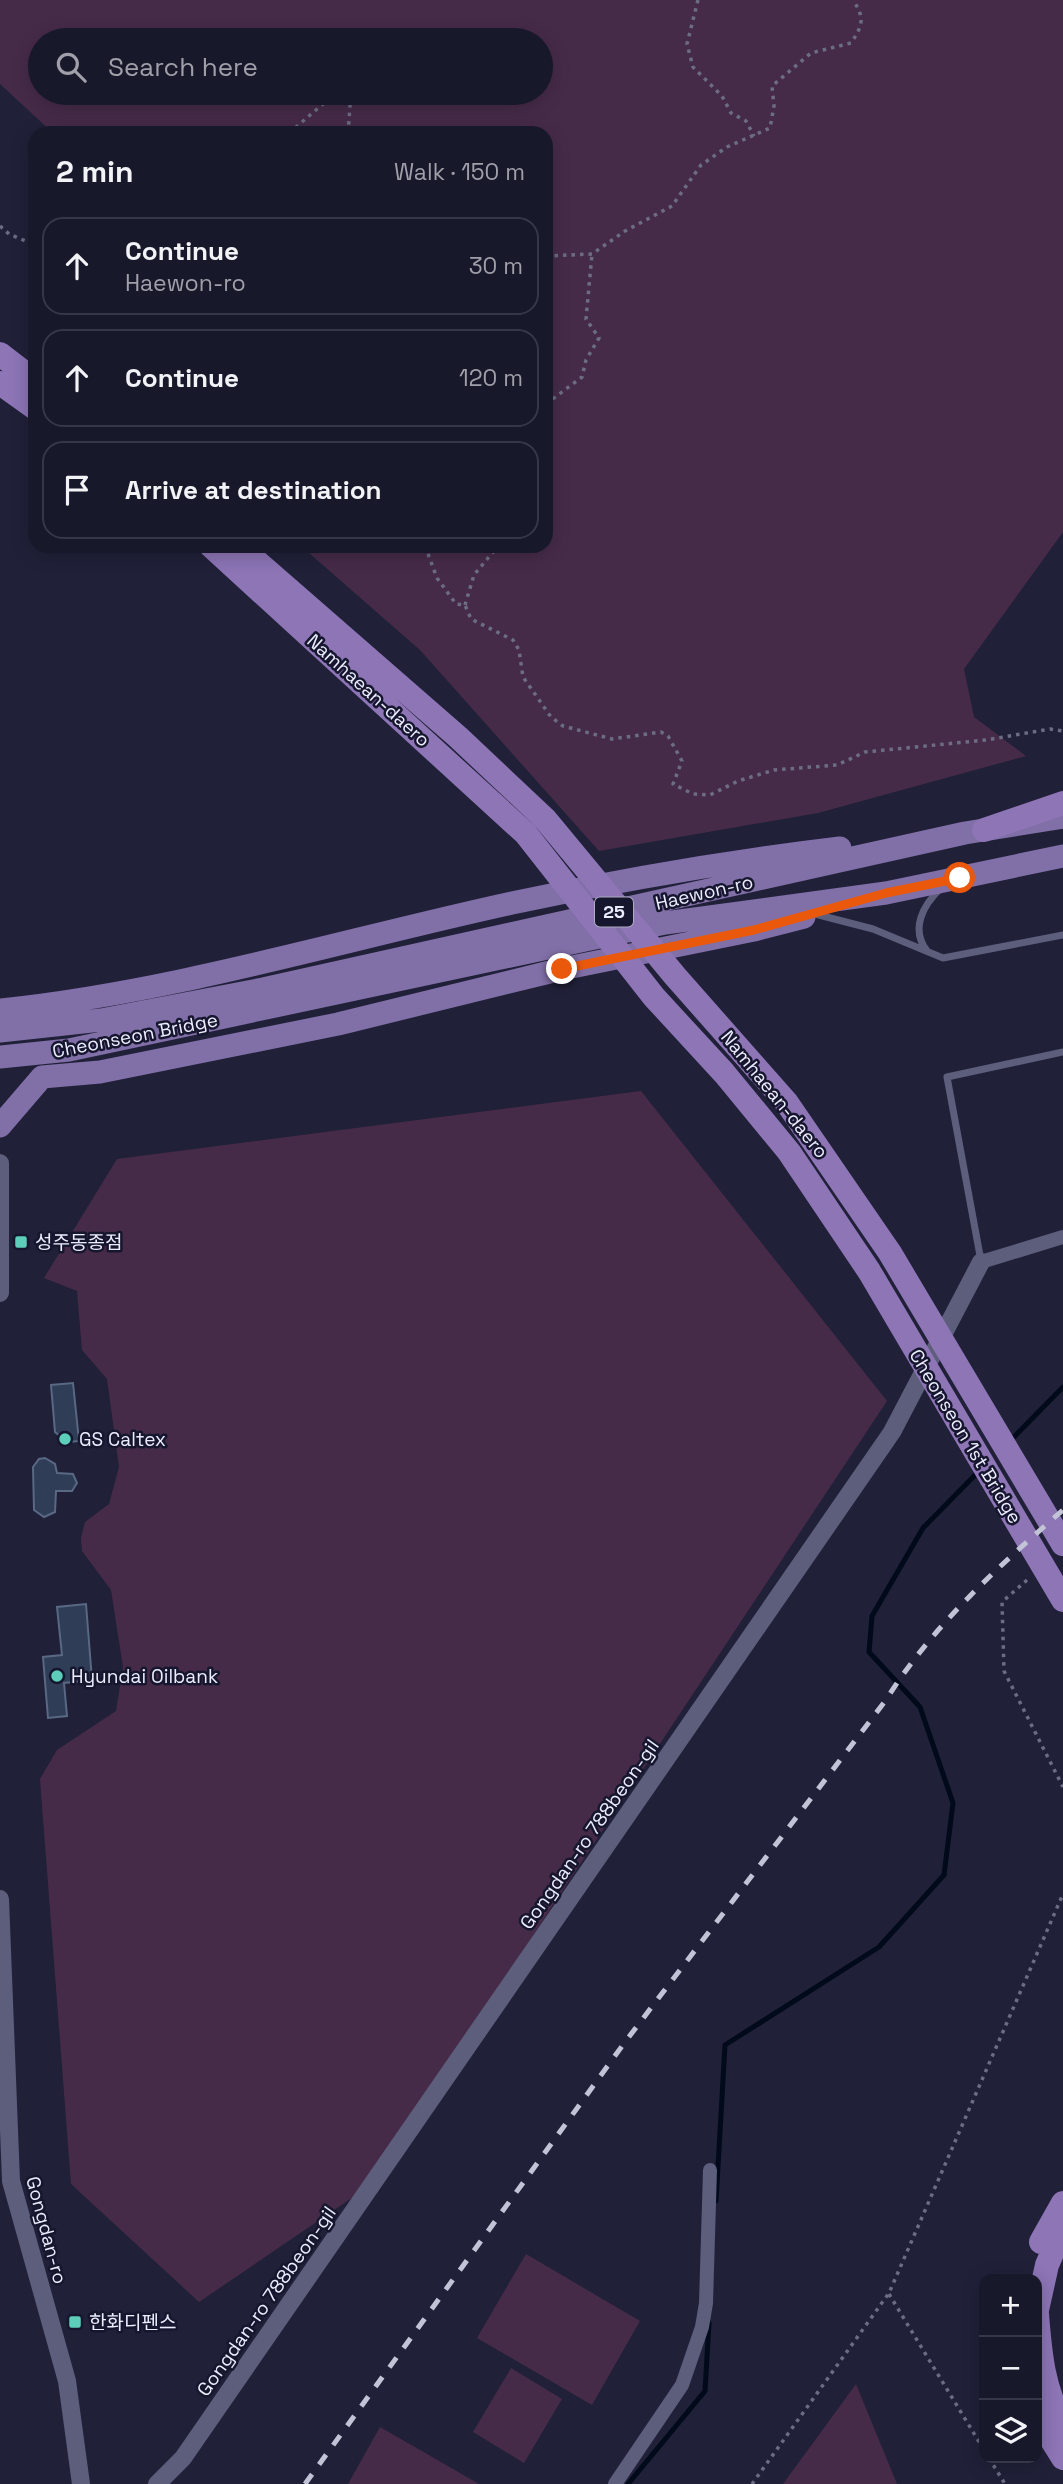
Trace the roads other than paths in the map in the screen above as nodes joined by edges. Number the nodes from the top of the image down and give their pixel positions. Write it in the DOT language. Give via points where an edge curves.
graph roads {
  1 [pos="0,355"];
  2 [pos="28,376"];
  3 [pos="0,383"];
  4 [pos="28,403"];
  5 [pos="219,553"];
  6 [pos="247,553"];
  7 [pos="1063,803"];
  8 [pos="1063,817"];
  9 [pos="536,826"];
  10 [pos="975,831"];
  11 [pos="1063,856"];
  12 [pos="960,878"];
  13 [pos="886,893"];
  14 [pos="815,914"];
  15 [pos="1063,935"];
  16 [pos="927,952"];
  17 [pos="93,996"];
  18 [pos="267,999"];
  19 [pos="0,1010"];
  20 [pos="0,1031"];
  21 [pos="1063,1052"];
  22 [pos="0,1057"];
  23 [pos="87,1073"];
  24 [pos="0,1126"];
  25 [pos="0,1164"];
  26 [pos="1063,1237"];
  27 [pos="890,1253"];
  28 [pos="982,1262"];
  29 [pos="869,1271"];
  30 [pos="0,1293"];
  31 [pos="1063,1544"];
  32 [pos="1063,1600"];
  33 [pos="0,1899"];
  34 [pos="710,2170"];
  35 [pos="5,2180"];
  36 [pos="1063,2203"];
  37 [pos="1063,2228"];
  38 [pos="1029,2274"];
  39 [pos="1042,2288"];
  40 [pos="1038,2337"];
  41 [pos="1042,2419"];
  42 [pos="1063,2424"];
  43 [pos="1063,2458"];
  44 [pos="81,2484"];
  45 [pos="157,2484"];
  46 [pos="615,2484"];
  1 -- 2 [label="highway"];
  3 -- 4 [label="highway"];
  5 -- 9 [label="highway, Namhaean-daero"];
  6 -- 9 [label="highway, Namhaean-daero" via="458,737"];
  7 -- 10 [label="highway"];
  8 -- 10 [label="main road, Haewon-ro / 25"];
  9 -- 27 [label="highway, Namhaean-daero" via="787,1103"];
  9 -- 29 [label="highway, Namhaean-daero" via="654,997 789,1152"];
  10 -- 17 [label="main road" via="651,876"];
  10 -- 18 [label="main road, Haewon-ro / 25"];
  11 -- 12 [label="main road, Haewon-ro / 25"];
  12 -- 13 [label="main road, Haewon-ro / 25"];
  12 -- 16 [label="lane" via="943,887 924,909 919,934"];
  13 -- 14 [label="main road"];
  13 -- 18 [label="main road, Haewon-ro / 25" via="665,923"];
  14 -- 16 [label="lane" via="873,929"];
  14 -- 23 [label="main road" via="338,1024"];
  15 -- 16 [label="lane" via="959,958"];
  17 -- 19 [label="main road"];
  17 -- 23 [label="main road" via="54,1014 42,1031 52,1063"];
  18 -- 20 [label="main road, Cheonseon Bridge / 25"];
  18 -- 22 [label="main road, Cheonseon Bridge" via="69,1050"];
  21 -- 28 [label="lane" via="947,1077"];
  23 -- 24 [label="main road" via="42,1077"];
  25 -- 30 [label="street"];
  26 -- 28 [label="street"];
  27 -- 31 [label="highway, Cheonseon 1st Bridge"];
  28 -- 45 [label="street, Gongdan-ro 788beon-gil" via="892,1432 183,2458"];
  29 -- 32 [label="highway, Cheonseon 1st Bridge"];
  33 -- 35 [label="street, Gongdan-ro"];
  34 -- 46 [label="street" via="702,2327 682,2385"];
  35 -- 44 [label="street, Gongdan-ro" via="67,2382"];
  36 -- 38 [label="highway"];
  37 -- 39 [label="highway"];
  40 -- 42 [label="highway" via="1052,2406"];
  41 -- 43 [label="highway"];
}
